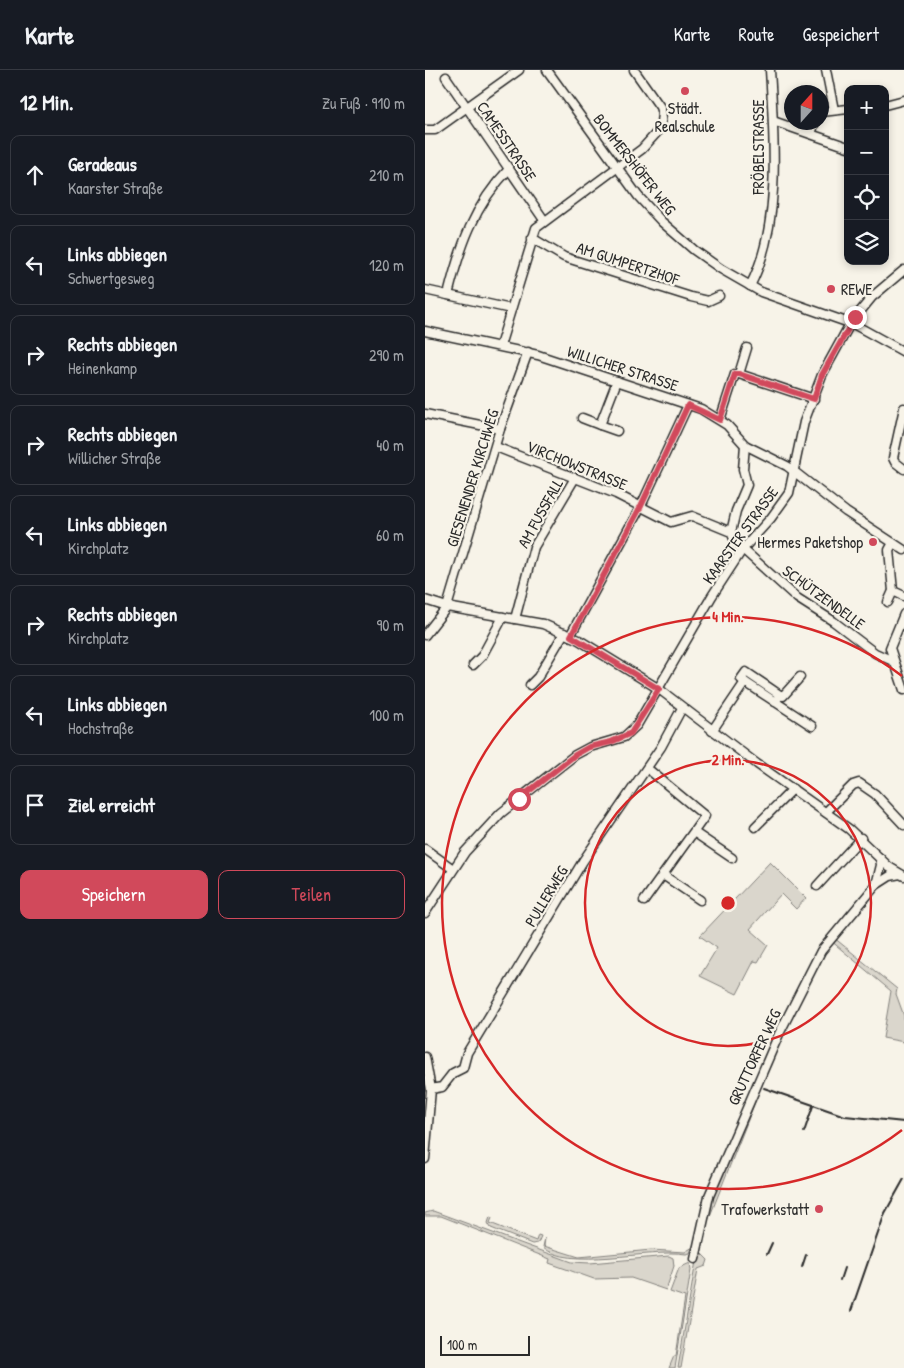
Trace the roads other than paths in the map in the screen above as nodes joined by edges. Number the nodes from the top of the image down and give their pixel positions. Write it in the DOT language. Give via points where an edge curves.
graph roads {
  1 [pos="519,70"];
  2 [pos="547,70"];
  3 [pos="635,70"];
  4 [pos="770,70"];
  5 [pos="826,70"];
  6 [pos="446,77"];
  7 [pos="904,100"];
  8 [pos="889,103"];
  9 [pos="468,108"];
  10 [pos="844,109"];
  11 [pos="834,110"];
  12 [pos="829,111"];
  13 [pos="773,121"];
  14 [pos="425,130"];
  15 [pos="812,130"];
  16 [pos="811,134"];
  17 [pos="844,146"];
  18 [pos="617,168"];
  19 [pos="509,169"];
  20 [pos="544,220"];
  21 [pos="533,238"];
  22 [pos="904,270"];
  23 [pos="751,286"];
  24 [pos="425,290"];
  25 [pos="448,295"];
  26 [pos="719,296"];
  27 [pos="511,309"];
  28 [pos="850,324"];
  29 [pos="425,331"];
  30 [pos="500,346"];
  31 [pos="747,348"];
  32 [pos="528,352"];
  33 [pos="904,352"];
  34 [pos="739,374"];
  35 [pos="617,381"];
  36 [pos="814,399"];
  37 [pos="688,405"];
  38 [pos="904,408"];
  39 [pos="425,415"];
  40 [pos="582,418"];
  41 [pos="720,420"];
  42 [pos="600,425"];
  43 [pos="500,429"];
  44 [pos="617,431"];
  45 [pos="745,445"];
  46 [pos="496,447"];
  47 [pos="904,469"];
  48 [pos="794,471"];
  49 [pos="575,478"];
  50 [pos="641,506"];
  51 [pos="731,532"];
  52 [pos="893,543"];
  53 [pos="742,550"];
  54 [pos="904,550"];
  55 [pos="893,591"];
  56 [pos="904,596"];
  57 [pos="425,600"];
  58 [pos="888,602"];
  59 [pos="447,607"];
  60 [pos="904,614"];
  61 [pos="503,616"];
  62 [pos="515,619"];
  63 [pos="567,634"];
  64 [pos="425,635"];
  65 [pos="893,661"];
  66 [pos="473,665"];
  67 [pos="800,677"];
  68 [pos="745,682"];
  69 [pos="530,685"];
  70 [pos="904,686"];
  71 [pos="659,689"];
  72 [pos="780,695"];
  73 [pos="775,702"];
  74 [pos="682,708"];
  75 [pos="812,726"];
  76 [pos="712,731"];
  77 [pos="648,768"];
  78 [pos="793,790"];
  79 [pos="826,812"];
  80 [pos="904,825"];
  81 [pos="755,828"];
  82 [pos="695,832"];
  83 [pos="861,838"];
  84 [pos="425,849"];
  85 [pos="732,858"];
  86 [pos="880,858"];
  87 [pos="453,869"];
  88 [pos="663,875"];
  89 [pos="902,875"];
  90 [pos="876,885"];
  91 [pos="817,886"];
  92 [pos="644,900"];
  93 [pos="700,900"];
  94 [pos="425,913"];
  95 [pos="425,1057"];
  96 [pos="431,1089"];
  97 [pos="425,1159"];
  98 [pos="695,1259"];
  1 -- 9 [label="street"];
  2 -- 18 [label="street, BOMMERSHÖFER WEG"];
  3 -- 18 [label="street" via="660,107 663,122 650,142"];
  4 -- 13 [label="street, FRÖBELSTRASSE"];
  5 -- 11 [label="street"];
  6 -- 9 [label="street, CAMESSTRASSE"];
  7 -- 8 [label="street"];
  9 -- 14 [label="street" via="435,130"];
  9 -- 19 [label="street, CAMESSTRASSE"];
  10 -- 11 [label="street"];
  11 -- 12 [label="street"];
  13 -- 16 [label="street"];
  13 -- 23 [label="street, FRÖBELSTRASSE" via="771,224"];
  15 -- 16 [label="street"];
  16 -- 17 [label="street"];
  18 -- 20 [label="street"];
  18 -- 23 [label="street, BOMMERSHÖFER WEG" via="646,205 674,233 713,264"];
  19 -- 20 [label="street, CAMESSTRASSE"];
  19 -- 25 [label="street" via="477,210 463,240"];
  20 -- 21 [label="street" via="536,228"];
  21 -- 26 [label="street, AM GUMPERTZHOF" via="564,257 691,297 708,301"];
  21 -- 27 [label="street"];
  22 -- 28 [label="street, KAARSTER STRASSE" via="872,297"];
  23 -- 28 [label="street, BOMMERSHÖFER WEG"];
  24 -- 25 [label="street"];
  25 -- 27 [label="street"];
  27 -- 30 [label="street"];
  28 -- 33 [label="street, BOMMERSHÖFER WEG"];
  28 -- 36 [label="street, KAARSTER STRASSE" via="822,375"];
  29 -- 30 [label="street, WILLICHER STRASSE"];
  30 -- 32 [label="street, WILLICHER STRASSE"];
  31 -- 34 [label="street"];
  32 -- 35 [label="street, WILLICHER STRASSE"];
  32 -- 43 [label="street, GIESENENDER KIRCHWEG"];
  34 -- 36 [label="street"];
  34 -- 41 [label="street" via="735,374"];
  35 -- 37 [label="street, WILLICHER STRASSE"];
  35 -- 42 [label="street"];
  36 -- 48 [label="street, KAARSTER STRASSE" via="804,422"];
  37 -- 41 [label="street, WILLICHER STRASSE"];
  37 -- 50 [label="street"];
  38 -- 47 [label="street" via="893,458"];
  39 -- 43 [label="street"];
  40 -- 42 [label="street"];
  41 -- 45 [label="street, WILLICHER STRASSE"];
  42 -- 44 [label="street"];
  43 -- 46 [label="street, GIESENENDER KIRCHWEG"];
  45 -- 48 [label="street, WILLICHER STRASSE"];
  45 -- 51 [label="street" via="743,465 747,485"];
  46 -- 49 [label="street, VIRCHOWSTRASSE"];
  46 -- 59 [label="street, GIESENENDER KIRCHWEG"];
  48 -- 52 [label="street, WILLICHER STRASSE" via="846,512"];
  48 -- 53 [label="street, KAARSTER STRASSE" via="785,500"];
  49 -- 50 [label="street, VIRCHOWSTRASSE"];
  49 -- 62 [label="street, AM FUSSFALL" via="534,547"];
  50 -- 51 [label="street, VIRCHOWSTRASSE" via="671,522 692,516"];
  50 -- 63 [label="street"];
  51 -- 53 [label="street, SCHÜTZENDELLE"];
  52 -- 54 [label="street, WILLICHER STRASSE"];
  52 -- 55 [label="street" via="889,550"];
  53 -- 65 [label="street, SCHÜTZENDELLE" via="800,600"];
  53 -- 71 [label="street, KAARSTER STRASSE"];
  55 -- 56 [label="street"];
  55 -- 58 [label="street"];
  57 -- 59 [label="street"];
  59 -- 61 [label="street"];
  59 -- 64 [label="street, GIESENENDER KIRCHWEG"];
  60 -- 65 [label="street" via="890,648"];
  61 -- 62 [label="street"];
  61 -- 66 [label="street" via="482,656"];
  62 -- 63 [label="street" via="543,624"];
  63 -- 69 [label="street"];
  63 -- 71 [label="street"];
  65 -- 70 [label="street"];
  67 -- 72 [label="street" via="783,696"];
  68 -- 72 [label="street" via="741,679 746,672"];
  68 -- 73 [label="street"];
  68 -- 76 [label="street"];
  71 -- 74 [label="street"];
  71 -- 87 [label="street, KAARSTER STRASSE" via="631,733 589,747 559,767 501,814"];
  72 -- 73 [label="street"];
  73 -- 75 [label="street"];
  74 -- 76 [label="street"];
  74 -- 77 [label="street, PULLERWEG"];
  76 -- 78 [label="street"];
  77 -- 82 [label="street" via="705,816"];
  77 -- 96 [label="street, PULLERWEG" via="583,861 467,1053 463,1068 453,1073 442,1087"];
  78 -- 79 [label="street"];
  78 -- 81 [label="street"];
  79 -- 80 [label="street" via="859,783 875,794"];
  79 -- 83 [label="street"];
  82 -- 85 [label="street"];
  82 -- 88 [label="street"];
  83 -- 86 [label="street"];
  83 -- 91 [label="street"];
  84 -- 87 [label="street"];
  86 -- 89 [label="street"];
  86 -- 90 [label="street, GRUTTORFER WEG"];
  87 -- 94 [label="street, KAARSTER STRASSE"];
  88 -- 92 [label="street"];
  88 -- 93 [label="street"];
  89 -- 90 [label="street, GRUTTORFER WEG" via="890,876"];
  90 -- 98 [label="street, GRUTTORFER WEG" via="821,951 779,1034 709,1196"];
  95 -- 96 [label="street"];
  96 -- 97 [label="street"];
}
